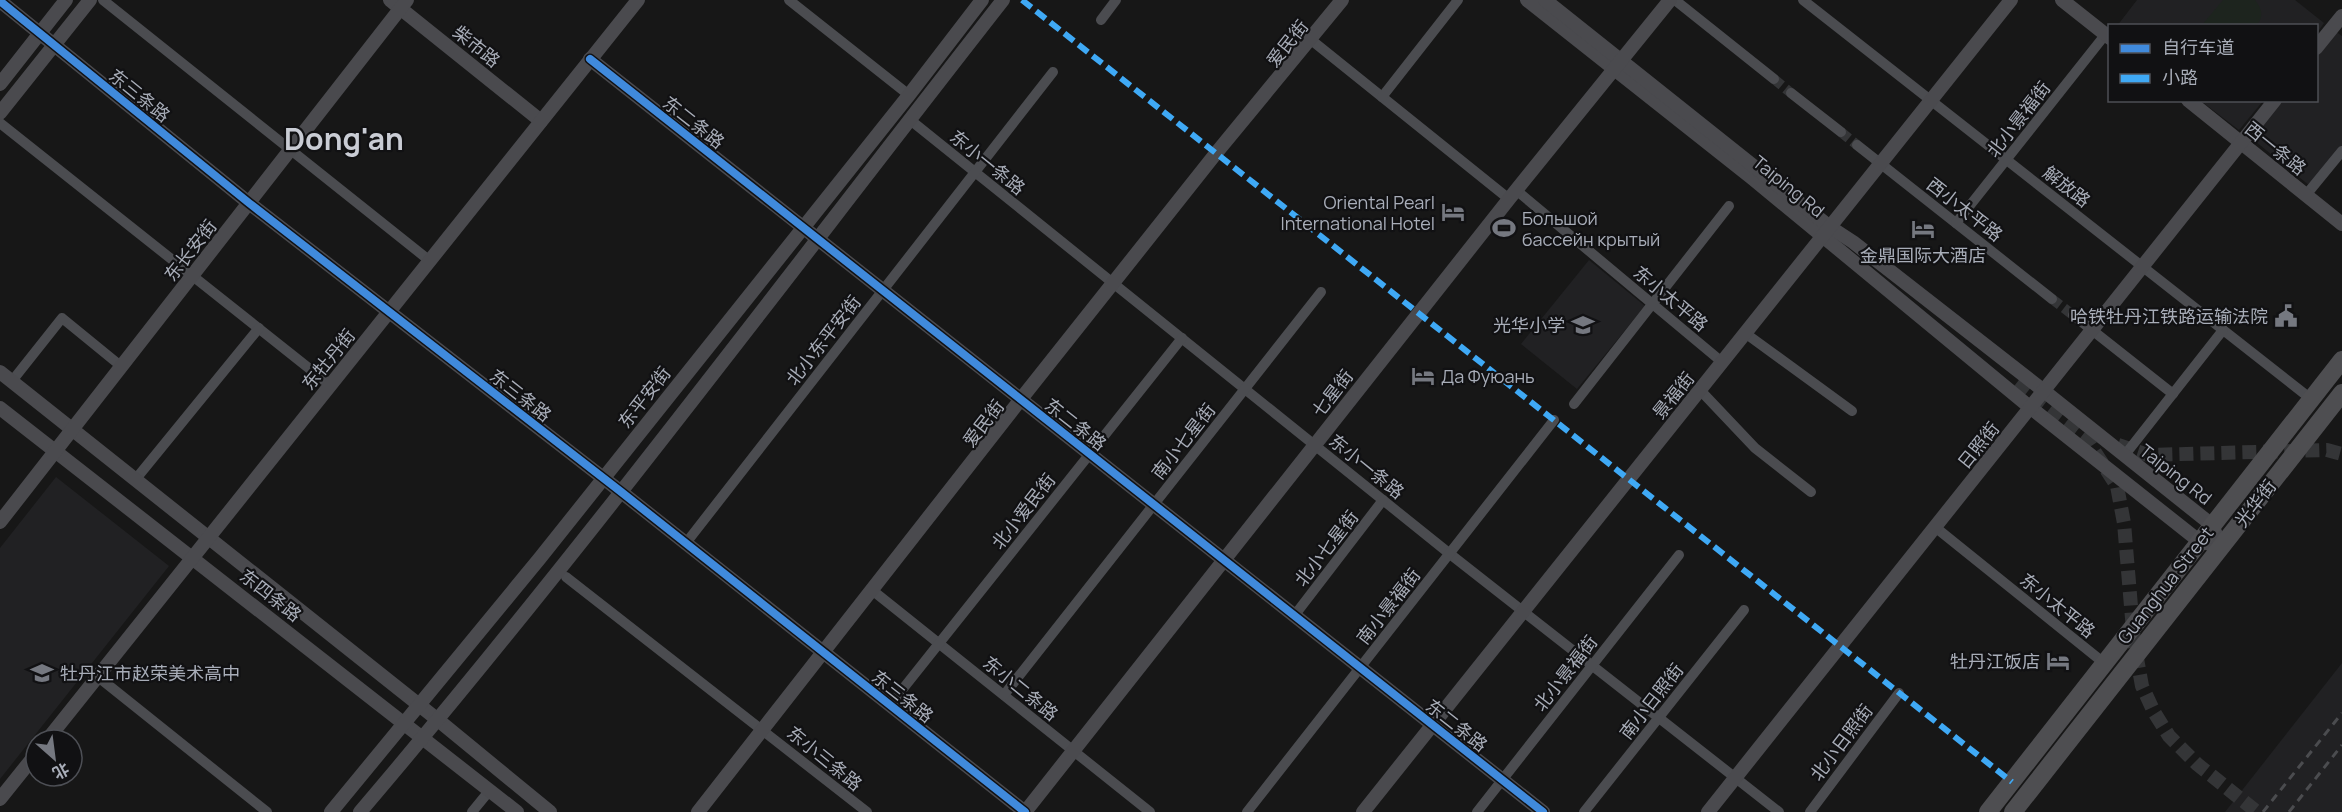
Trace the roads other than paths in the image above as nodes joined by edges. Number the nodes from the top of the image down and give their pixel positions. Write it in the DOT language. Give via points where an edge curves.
graph roads {
  1 [pos="66,0"];
  2 [pos="90,0"];
  3 [pos="103,0"];
  4 [pos="638,0"];
  5 [pos="789,0"];
  6 [pos="982,0"];
  7 [pos="1003,0"];
  8 [pos="1116,0"];
  9 [pos="1341,0"];
  10 [pos="1458,0"];
  11 [pos="1527,0"];
  12 [pos="1545,0"];
  13 [pos="1670,0"];
  14 [pos="1675,0"];
  15 [pos="1803,0"];
  16 [pos="2011,0"];
  17 [pos="2062,0"];
  18 [pos="0,2"];
  19 [pos="399,3"];
  20 [pos="1101,20"];
  21 [pos="2340,24"];
  22 [pos="40,33"];
  23 [pos="2107,36"];
  24 [pos="1310,39"];
  25 [pos="55,44"];
  26 [pos="2318,46"];
  27 [pos="590,59"];
  28 [pos="1617,65"];
  29 [pos="1053,72"];
  30 [pos="1774,79"];
  31 [pos="0,84"];
  32 [pos="1791,93"];
  33 [pos="909,95"];
  34 [pos="1382,97"];
  35 [pos="1931,100"];
  36 [pos="2190,102"];
  37 [pos="2273,102"];
  38 [pos="0,113"];
  39 [pos="909,119"];
  40 [pos="541,121"];
  41 [pos="0,123"];
  42 [pos="1841,132"];
  43 [pos="2241,143"];
  44 [pos="1857,145"];
  45 [pos="291,149"];
  46 [pos="2342,151"];
  47 [pos="2006,160"];
  48 [pos="1881,164"];
  49 [pos="975,172"];
  50 [pos="1512,194"];
  51 [pos="2306,195"];
  52 [pos="249,203"];
  53 [pos="1729,207"];
  54 [pos="1956,223"];
  55 [pos="2342,225"];
  56 [pos="802,226"];
  57 [pos="1826,231"];
  58 [pos="1844,236"];
  59 [pos="817,238"];
  60 [pos="1835,247"];
  61 [pos="430,261"];
  62 [pos="2142,266"];
  63 [pos="193,276"];
  64 [pos="1113,283"];
  65 [pos="882,290"];
  66 [pos="1321,292"];
  67 [pos="2052,299"];
  68 [pos="1653,304"];
  69 [pos="389,312"];
  70 [pos="2073,315"];
  71 [pos="259,328"];
  72 [pos="2092,330"];
  73 [pos="2223,330"];
  74 [pos="1745,333"];
  75 [pos="1182,338"];
  76 [pos="2342,360"];
  77 [pos="1722,362"];
  78 [pos="122,367"];
  79 [pos="0,372"];
  80 [pos="12,381"];
  81 [pos="330,385"];
  82 [pos="1245,389"];
  83 [pos="1700,390"];
  84 [pos="2044,391"];
  85 [pos="2342,393"];
  86 [pos="2173,394"];
  87 [pos="1020,399"];
  88 [pos="2311,399"];
  89 [pos="1574,404"];
  90 [pos="0,408"];
  91 [pos="2031,408"];
  92 [pos="1852,411"];
  93 [pos="1554,420"];
  94 [pos="72,430"];
  95 [pos="1314,445"];
  96 [pos="55,452"];
  97 [pos="1089,454"];
  98 [pos="2124,456"];
  99 [pos="603,478"];
  100 [pos="135,480"];
  101 [pos="620,491"];
  102 [pos="1811,492"];
  103 [pos="1383,501"];
  104 [pos="1153,504"];
  105 [pos="0,522"];
  106 [pos="2211,525"];
  107 [pos="1935,527"];
  108 [pos="208,536"];
  109 [pos="2199,541"];
  110 [pos="686,543"];
  111 [pos="2221,547"];
  112 [pos="1450,554"];
  113 [pos="1679,555"];
  114 [pos="192,556"];
  115 [pos="1224,560"];
  116 [pos="566,577"];
  117 [pos="872,590"];
  118 [pos="1744,610"];
  119 [pos="1523,612"];
  120 [pos="1294,616"];
  121 [pos="939,644"];
  122 [pos="824,652"];
  123 [pos="2104,663"];
  124 [pos="1592,666"];
  125 [pos="1360,668"];
  126 [pos="97,676"];
  127 [pos="1899,693"];
  128 [pos="1004,695"];
  129 [pos="890,705"];
  130 [pos="419,706"];
  131 [pos="1658,718"];
  132 [pos="438,720"];
  133 [pos="404,722"];
  134 [pos="1432,725"];
  135 [pos="56,728"];
  136 [pos="763,729"];
  137 [pos="424,737"];
  138 [pos="1073,751"];
  139 [pos="24,769"];
  140 [pos="1735,778"];
  141 [pos="1502,780"];
  142 [pos="490,790"];
  143 [pos="0,799"];
  144 [pos="267,812"];
  145 [pos="331,812"];
  146 [pos="360,812"];
  147 [pos="472,812"];
  148 [pos="518,812"];
  149 [pos="550,812"];
  150 [pos="698,812"];
  151 [pos="867,812"];
  152 [pos="1025,812"];
  153 [pos="1150,812"];
  154 [pos="1247,812"];
  155 [pos="1363,812"];
  156 [pos="1477,812"];
  157 [pos="1543,812"];
  158 [pos="1584,812"];
  159 [pos="1708,812"];
  160 [pos="1779,812"];
  161 [pos="1810,812"];
  162 [pos="1988,812"];
  163 [pos="2013,812"];
  1 -- 22 [label="street"];
  2 -- 25 [label="street"];
  3 -- 45 [label="street"];
  4 -- 27 [label="street, 东牡丹街"];
  5 -- 33 [label="street"];
  6 -- 33 [label="street, 东平安街"];
  7 -- 39 [label="street"];
  8 -- 20 [label="street"];
  9 -- 24 [label="street, 爱民街"];
  10 -- 34 [label="street"];
  11 -- 28 [label="street, Taiping Rd"];
  12 -- 28 [label="street, Taiping Rd"];
  13 -- 28 [label="street, 七星街"];
  14 -- 30 [label="street"];
  15 -- 35 [label="street, 解放路"];
  16 -- 35 [label="street, 景福街"];
  17 -- 23 [label="street"];
  18 -- 22 [label="street, 东三条路"];
  19 -- 40 [label="street, 柴市路"];
  19 -- 45 [label="street, 东长安街"];
  21 -- 26 [label="street"];
  22 -- 25 [label="street, 东三条路"];
  22 -- 31 [label="street"];
  23 -- 47 [label="street, 北小景福街"];
  24 -- 34 [label="street, 东小太平路"];
  24 -- 64 [label="street, 爱民街"];
  25 -- 38 [label="street"];
  25 -- 52 [label="street, 东三条路"];
  27 -- 40 [label="street, 东牡丹街"];
  27 -- 56 [label="street, 东二条路"];
  28 -- 50 [label="street, 七星街"];
  28 -- 57 [label="street, Taiping Rd"];
  29 -- 49 [label="street, 北小东平安街"];
  32 -- 42 [label="street"];
  33 -- 56 [label="street, 东平安街"];
  34 -- 50 [label="street, 东小太平路"];
  35 -- 47 [label="street, 解放路"];
  35 -- 48 [label="street, 景福街"];
  36 -- 43 [label="street, 西一条路"];
  37 -- 43 [label="street, 日照街"];
  39 -- 49 [label="street, 东小一条路"];
  39 -- 59 [label="street"];
  40 -- 61 [label="street, 东牡丹街"];
  41 -- 63 [label="street"];
  43 -- 51 [label="street, 西一条路"];
  43 -- 62 [label="street, 日照街"];
  44 -- 48 [label="street, 西小太平路"];
  45 -- 52 [label="street, 东长安街"];
  45 -- 61 [label="street"];
  46 -- 51 [label="street"];
  47 -- 54 [label="street, 北小景福街"];
  47 -- 62 [label="street, 解放路"];
  48 -- 54 [label="street, 西小太平路"];
  48 -- 57 [label="street, 景福街"];
  49 -- 64 [label="street, 东小一条路"];
  49 -- 65 [label="street, 北小东平安街"];
  50 -- 68 [label="street, 东小太平路"];
  50 -- 95 [label="street, 七星街"];
  51 -- 55 [label="street, 西一条路"];
  52 -- 63 [label="street, 东长安街"];
  52 -- 69 [label="street, 东三条路"];
  53 -- 68 [label="street"];
  54 -- 67 [label="street, 西小太平路"];
  56 -- 59 [label="street, 东二条路"];
  56 -- 99 [label="street, 东平安街"];
  57 -- 58 [label="street, Taiping Rd"];
  57 -- 60 [label="street, Taiping Rd"];
  57 -- 74 [label="street, 景福街"];
  58 -- 60 [label="street" via="1859,256 2017,384 1856,258"];
  58 -- 84 [label="street, Taiping Rd"];
  59 -- 65 [label="street, 东二条路"];
  59 -- 101 [label="street"];
  60 -- 91 [label="street, Taiping Rd"];
  61 -- 69 [label="street, 东牡丹街"];
  62 -- 72 [label="street, 日照街"];
  62 -- 73 [label="street, 解放路"];
  63 -- 71 [label="street"];
  63 -- 78 [label="street, 东长安街"];
  64 -- 75 [label="street, 东小一条路"];
  64 -- 87 [label="street, 爱民街"];
  65 -- 87 [label="street, 东二条路"];
  65 -- 110 [label="street, 北小东平安街"];
  66 -- 82 [label="street, 南小七星街"];
  68 -- 77 [label="street, 东小太平路"];
  68 -- 89 [label="street"];
  69 -- 81 [label="street, 东牡丹街"];
  69 -- 99 [label="street, 东三条路"];
  70 -- 72 [label="street"];
  71 -- 81 [label="street"];
  71 -- 100 [label="street"];
  72 -- 84 [label="street, 日照街"];
  72 -- 86 [label="street"];
  73 -- 86 [label="street"];
  73 -- 88 [label="street, 解放路"];
  74 -- 77 [label="street, 景福街"];
  74 -- 92 [label="street"];
  75 -- 82 [label="street, 东小一条路"];
  75 -- 97 [label="street, 北小爱民街"];
  76 -- 88 [label="highway, Guanghua Street"];
  77 -- 83 [label="street, 景福街"];
  78 -- 80 [label="street" via="62,318"];
  78 -- 94 [label="street, 东长安街"];
  79 -- 80 [label="street"];
  80 -- 94 [label="street"];
  81 -- 108 [label="street, 东牡丹街"];
  82 -- 95 [label="street, 东小一条路"];
  82 -- 104 [label="street, 南小七星街"];
  83 -- 102 [label="street" via="1755,448"];
  83 -- 119 [label="street, 景福街"];
  84 -- 91 [label="street, 日照街"];
  84 -- 98 [label="street, Taiping Rd"];
  85 -- 111 [label="highway, 光华街"];
  86 -- 98 [label="street"];
  87 -- 97 [label="street, 东二条路"];
  87 -- 117 [label="street, 爱民街"];
  88 -- 106 [label="highway, Guanghua Street"];
  90 -- 96 [label="street, 东四条路"];
  91 -- 107 [label="street, 日照街"];
  91 -- 109 [label="street, Taiping Rd"];
  93 -- 112 [label="street, 南小景福街"];
  94 -- 96 [label="street, 东长安街"];
  94 -- 100 [label="street"];
  95 -- 103 [label="street, 东小一条路"];
  95 -- 115 [label="street, 七星街"];
  96 -- 105 [label="street, 东长安街"];
  96 -- 114 [label="street, 东四条路"];
  97 -- 104 [label="street, 东二条路"];
  97 -- 121 [label="street, 北小爱民街"];
  98 -- 106 [label="street, Taiping Rd"];
  99 -- 101 [label="street, 东三条路"];
  99 -- 130 [label="street, 东平安街"];
  100 -- 108 [label="street"];
  101 -- 110 [label="street, 东三条路"];
  101 -- 132 [label="street"];
  103 -- 112 [label="street, 东小一条路"];
  103 -- 120 [label="street, 北小七星街"];
  104 -- 115 [label="street, 东二条路"];
  104 -- 128 [label="street, 南小七星街"];
  106 -- 109 [label="highway, Guanghua Street"];
  106 -- 111 [label="street, Taiping Rd"];
  107 -- 123 [label="street, 东小太平路"];
  107 -- 140 [label="street, 日照街"];
  108 -- 114 [label="street, 东牡丹街"];
  108 -- 130 [label="street"];
  109 -- 111 [label="street, Taiping Rd"];
  109 -- 123 [label="highway, Guanghua Street"];
  110 -- 122 [label="street, 东三条路"];
  111 -- 163 [label="highway, 光华街"];
  112 -- 119 [label="street, 东小一条路"];
  112 -- 125 [label="street, 南小景福街"];
  113 -- 124 [label="street, 北小景福街"];
  114 -- 126 [label="street, 东牡丹街"];
  114 -- 133 [label="street, 东四条路"];
  115 -- 120 [label="street, 东二条路"];
  115 -- 138 [label="street, 七星街"];
  116 -- 136 [label="street, 东小三条路"];
  117 -- 121 [label="street, 东小二条路"];
  117 -- 122 [label="street, 爱民街"];
  118 -- 131 [label="street, 南小日照街"];
  119 -- 124 [label="street, 东小一条路"];
  119 -- 134 [label="street, 景福街"];
  120 -- 125 [label="street, 东二条路"];
  121 -- 128 [label="street, 东小二条路"];
  121 -- 129 [label="street, 北小爱民街"];
  122 -- 129 [label="street, 东三条路"];
  122 -- 136 [label="street, 爱民街"];
  123 -- 162 [label="highway, Guanghua Street"];
  124 -- 131 [label="street, 东小一条路"];
  124 -- 141 [label="street, 北小景福街"];
  125 -- 134 [label="street, 东二条路"];
  125 -- 154 [label="street, 南小景福街"];
  126 -- 135 [label="street, 东牡丹街"];
  126 -- 144 [label="street"];
  127 -- 161 [label="street, 北小日照街"];
  128 -- 138 [label="street, 东小二条路"];
  129 -- 152 [label="street, 东三条路"];
  130 -- 132 [label="street"];
  130 -- 133 [label="street, 东平安街"];
  131 -- 140 [label="street, 东小一条路"];
  131 -- 158 [label="street, 南小日照街"];
  132 -- 137 [label="street"];
  132 -- 149 [label="street"];
  133 -- 137 [label="street, 东四条路"];
  133 -- 145 [label="street, 东平安街"];
  134 -- 141 [label="street, 东二条路"];
  134 -- 155 [label="street, 景福街"];
  136 -- 150 [label="street, 爱民街"];
  136 -- 151 [label="street, 东小三条路"];
  137 -- 142 [label="street, 东四条路"];
  137 -- 146 [label="street"];
  138 -- 152 [label="street, 七星街"];
  138 -- 153 [label="street, 东小二条路"];
  139 -- 143 [label="street"];
  140 -- 159 [label="street, 日照街"];
  140 -- 160 [label="street, 东小一条路"];
  141 -- 156 [label="street, 北小景福街"];
  141 -- 157 [label="street, 东二条路"];
  142 -- 147 [label="street"];
  142 -- 148 [label="street, 东四条路"];
}
